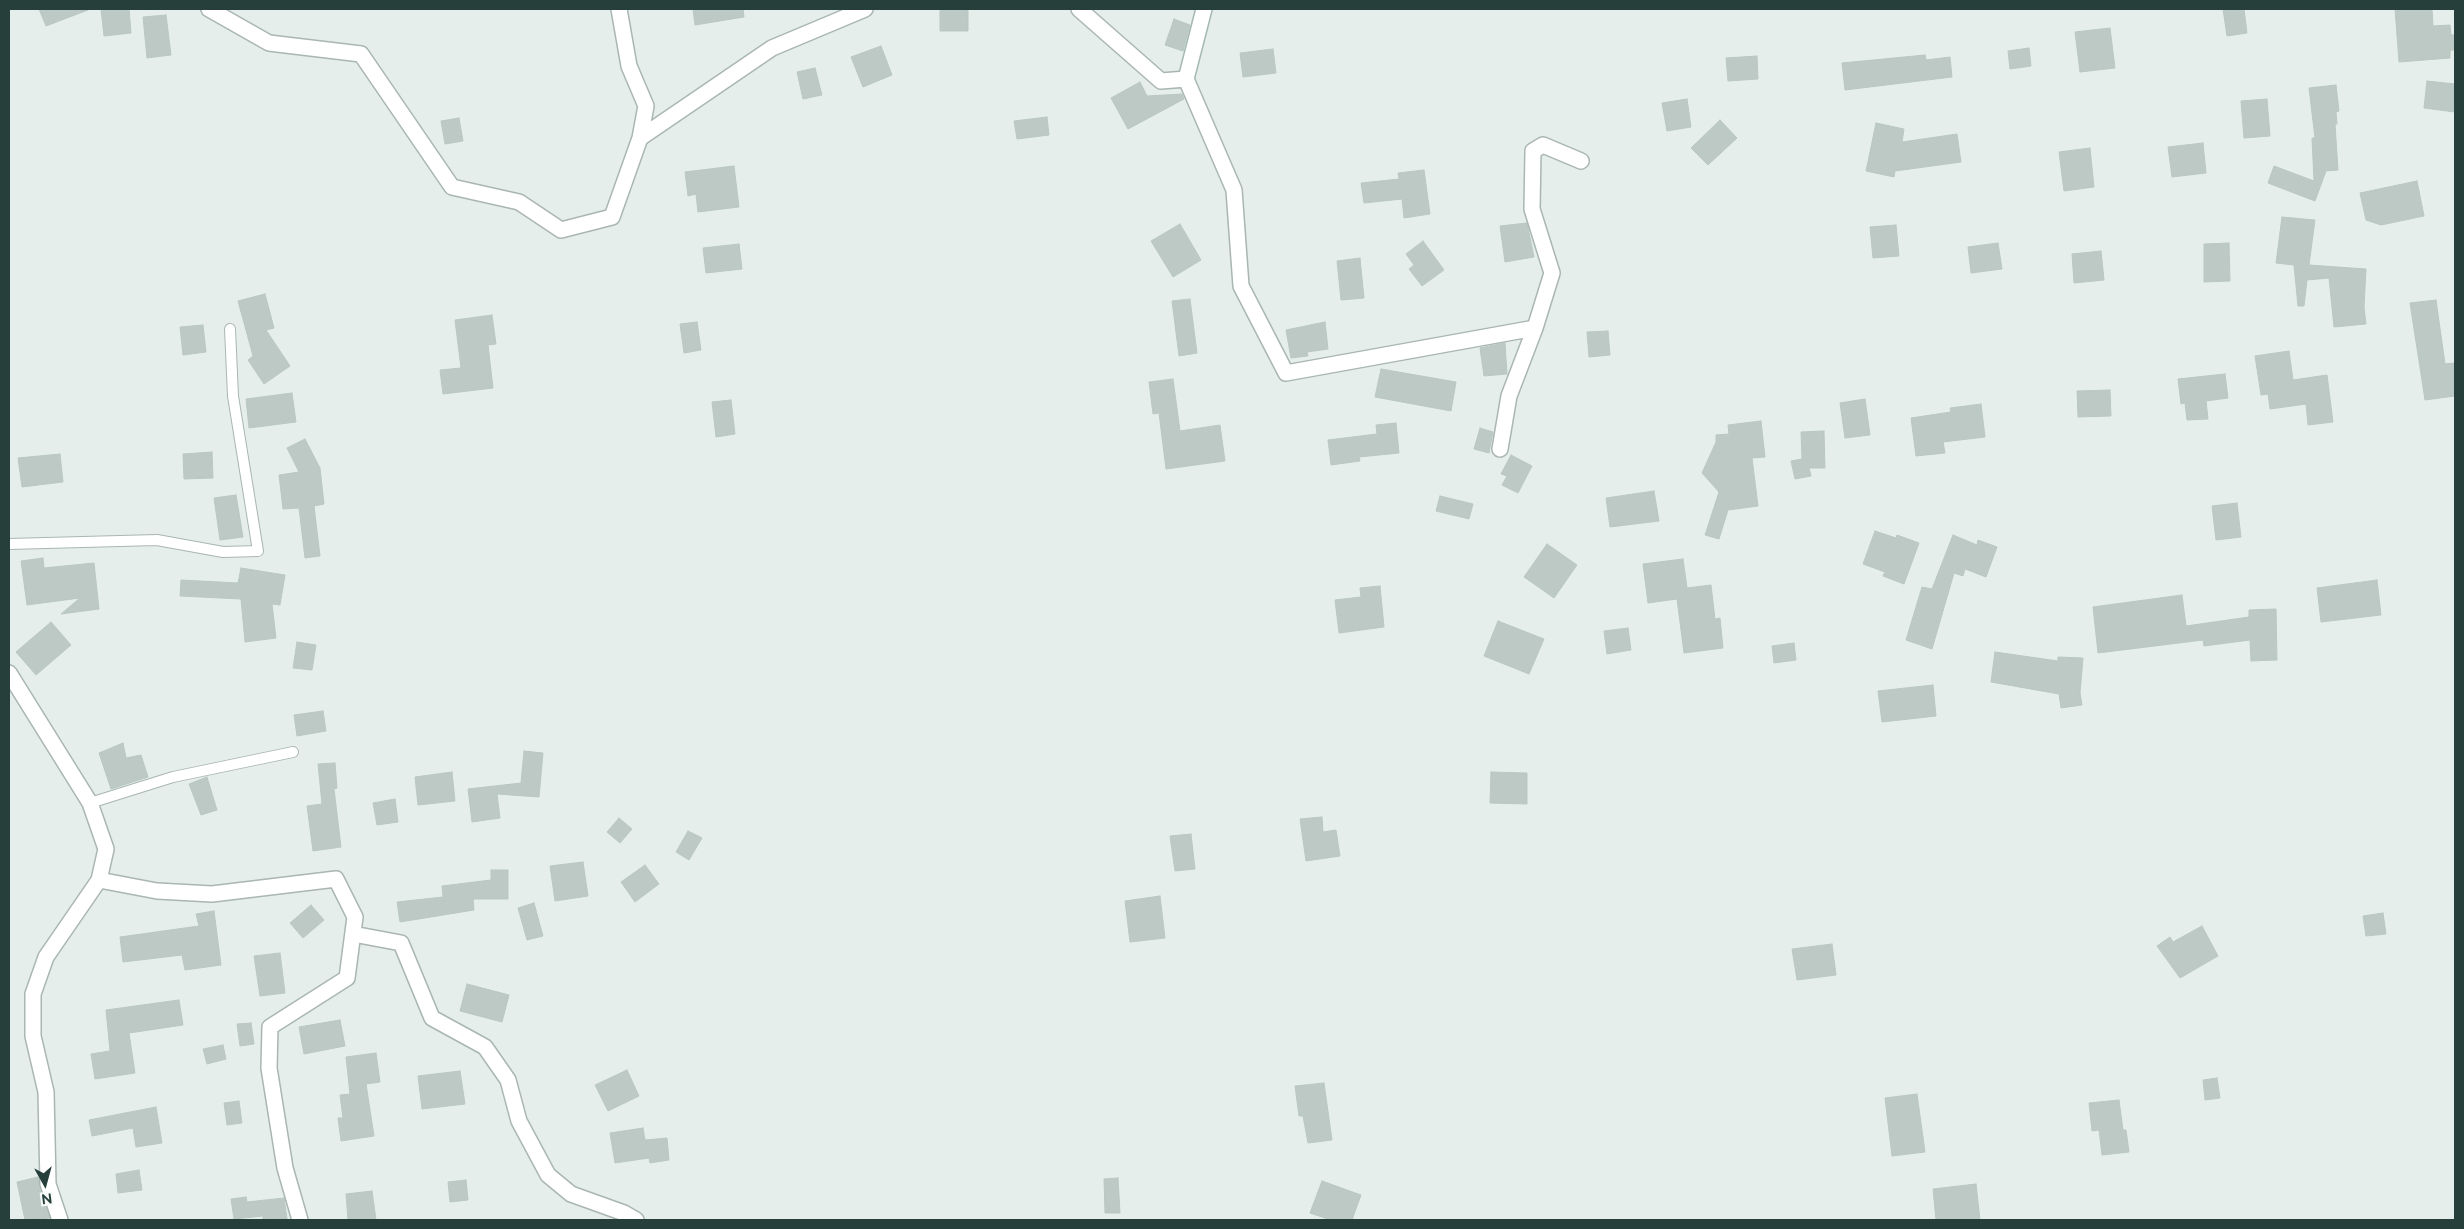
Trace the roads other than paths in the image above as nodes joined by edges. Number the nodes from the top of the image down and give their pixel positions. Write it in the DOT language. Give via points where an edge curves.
graph roads {
  1 [pos="209,9"];
  2 [pos="619,9"];
  3 [pos="865,9"];
  4 [pos="1079,9"];
  5 [pos="1204,9"];
  6 [pos="1186,79"];
  7 [pos="640,138"];
  8 [pos="1581,161"];
  9 [pos="1535,328"];
  10 [pos="230,329"];
  11 [pos="1500,449"];
  12 [pos="9,544"];
  13 [pos="9,673"];
  14 [pos="293,752"];
  15 [pos="90,803"];
  16 [pos="99,880"];
  17 [pos="353,934"];
  18 [pos="60,1220"];
  19 [pos="300,1220"];
  20 [pos="636,1220"];
  1 -- 7 [label="street" via="269,43 361,54 452,187 519,202 561,230 612,217"];
  2 -- 7 [label="street" via="629,66 646,106"];
  3 -- 7 [label="street" via="772,48"];
  4 -- 6 [label="street" via="1161,81"];
  5 -- 6 [label="street"];
  6 -- 9 [label="street" via="1234,190 1241,286 1286,373"];
  8 -- 9 [label="street" via="1543,145 1533,151 1532,209 1552,273"];
  9 -- 11 [label="street" via="1508,396"];
  10 -- 12 [label="lane" via="233,396 258,551 223,552 157,540"];
  13 -- 15 [label="street"];
  14 -- 15 [label="lane" via="173,776"];
  15 -- 16 [label="street" via="106,849"];
  16 -- 17 [label="street" via="157,891 212,894 336,879 355,917"];
  16 -- 18 [label="street" via="46,957 33,994 34,1036 46,1092 48,1184"];
  17 -- 19 [label="street" via="347,978 270,1027 269,1068 285,1168"];
  17 -- 20 [label="street" via="401,943 432,1018 485,1047 508,1080 519,1121 548,1175 571,1194"];
}
